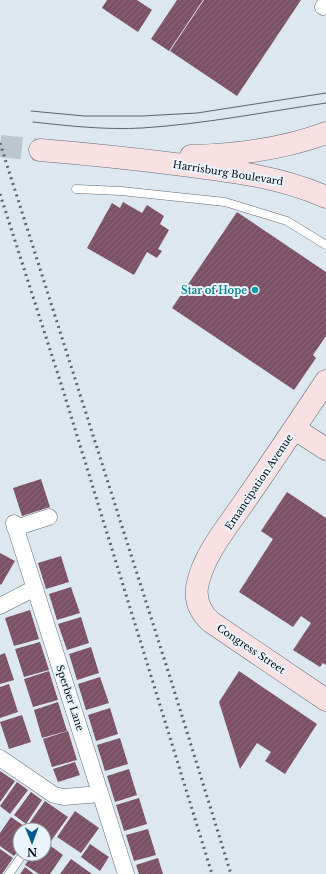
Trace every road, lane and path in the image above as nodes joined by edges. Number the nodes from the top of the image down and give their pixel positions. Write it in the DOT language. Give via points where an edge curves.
graph roads {
  1 [pos="326,133"];
  2 [pos="40,150"];
  3 [pos="128,158"];
  4 [pos="76,189"];
  5 [pos="326,197"];
  6 [pos="326,245"];
  7 [pos="326,381"];
  8 [pos="295,429"];
  9 [pos="326,449"];
  10 [pos="49,517"];
  11 [pos="198,585"];
  12 [pos="35,588"];
  13 [pos="0,606"];
  14 [pos="326,700"];
  15 [pos="0,758"];
  16 [pos="100,794"];
  17 [pos="17,862"];
  18 [pos="9,874"];
  19 [pos="126,874"];
  1 -- 3 [label="main road, Harrisburg Boulevard" via="306,141 265,150 203,156"];
  2 -- 3 [label="main road, Harrisburg Boulevard"];
  3 -- 5 [label="main road, Harrisburg Boulevard" via="212,168 281,181"];
  4 -- 6 [label="lane" via="225,202 287,221"];
  7 -- 8 [label="main road, Emancipation Avenue"];
  8 -- 9 [label="main road"];
  8 -- 11 [label="main road, Emancipation Avenue" via="210,552"];
  10 -- 12 [label="street, Sperber Lane" via="14,525"];
  11 -- 14 [label="main road, Congress Street" via="197,598 204,616"];
  12 -- 13 [label="street"];
  12 -- 16 [label="street, Sperber Lane"];
  15 -- 16 [label="street" via="54,795 64,797"];
  16 -- 19 [label="street, Sperber Lane"];
  17 -- 18 [label="lane"];
}
